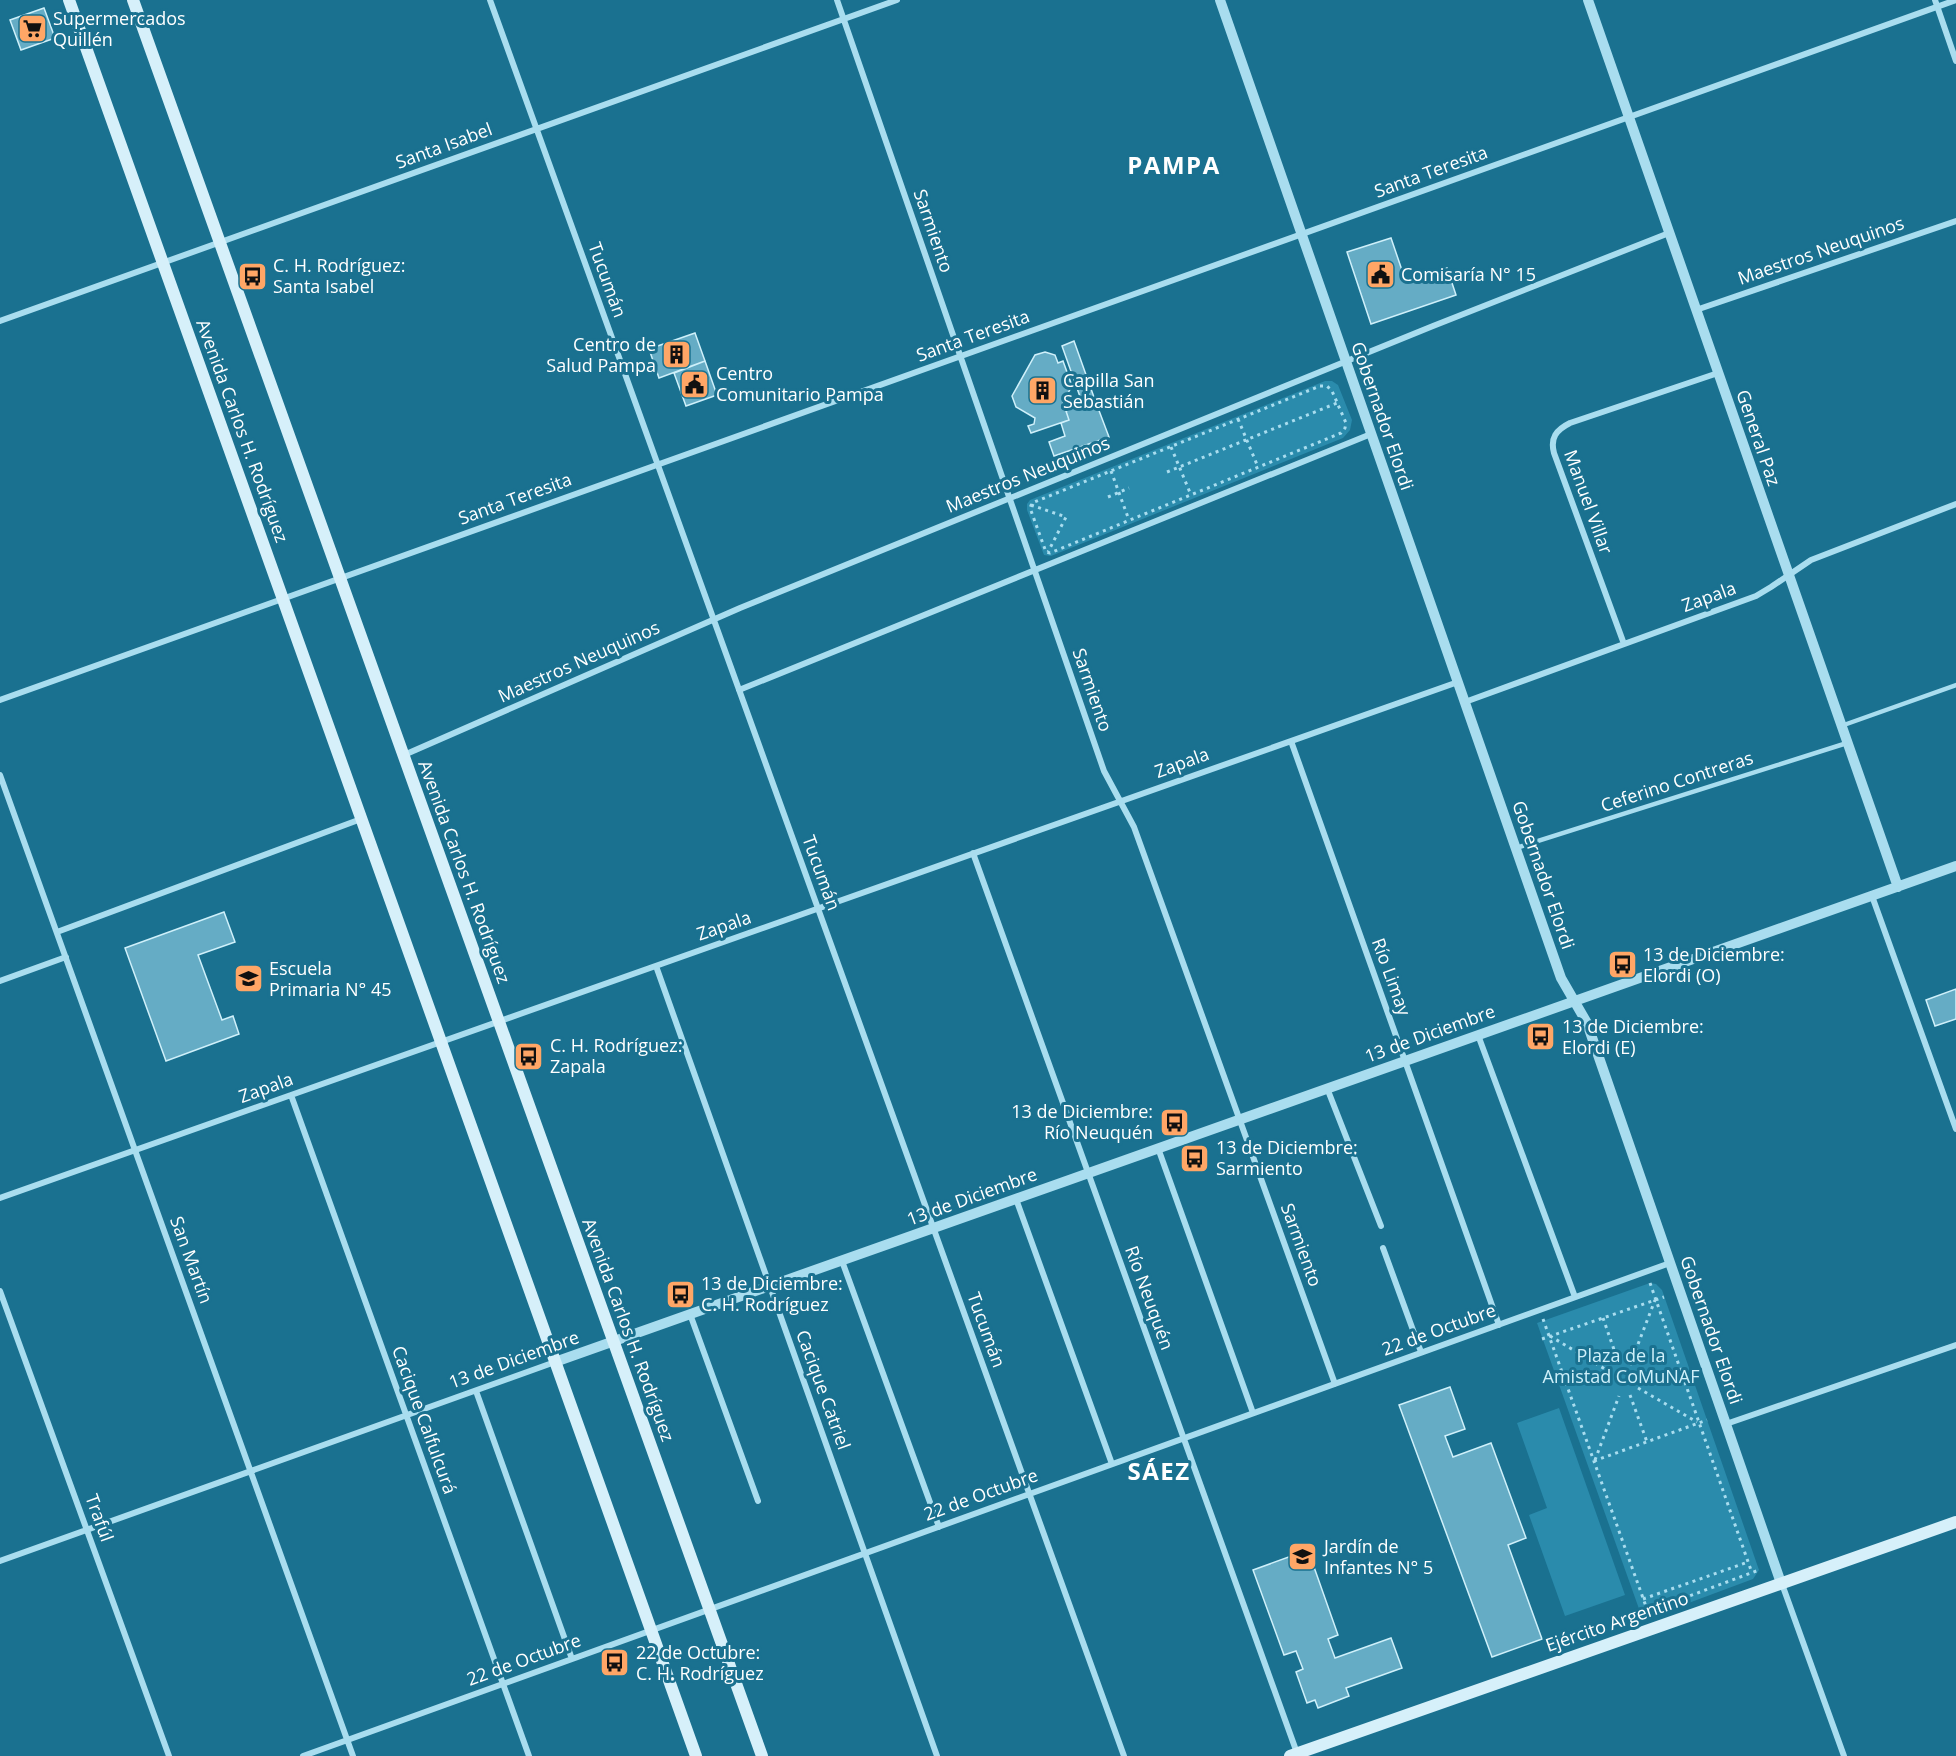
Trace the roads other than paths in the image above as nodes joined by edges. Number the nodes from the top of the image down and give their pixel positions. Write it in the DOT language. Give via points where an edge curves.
graph roads {
  1 [pos="69,0"];
  2 [pos="133,0"];
  3 [pos="490,0"];
  4 [pos="837,0"];
  5 [pos="897,0"];
  6 [pos="1220,0"];
  7 [pos="1588,0"];
  8 [pos="1956,0"];
  9 [pos="1936,3"];
  10 [pos="844,19"];
  11 [pos="1956,61"];
  12 [pos="1629,117"];
  13 [pos="537,129"];
  14 [pos="1956,221"];
  15 [pos="1669,232"];
  16 [pos="1302,234"];
  17 [pos="220,242"];
  18 [pos="162,263"];
  19 [pos="1696,310"];
  20 [pos="0,321"];
  21 [pos="960,356"];
  22 [pos="1346,361"];
  23 [pos="1718,373"];
  24 [pos="1371,434"];
  25 [pos="658,464"];
  26 [pos="1010,498"];
  27 [pos="1956,504"];
  28 [pos="1035,571"];
  29 [pos="1789,575"];
  30 [pos="340,578"];
  31 [pos="282,599"];
  32 [pos="714,619"];
  33 [pos="1624,644"];
  34 [pos="1458,682"];
  35 [pos="1956,685"];
  36 [pos="739,690"];
  37 [pos="0,699"];
  38 [pos="1465,702"];
  39 [pos="1841,726"];
  40 [pos="1291,741"];
  41 [pos="1847,743"];
  42 [pos="404,756"];
  43 [pos="0,775"];
  44 [pos="1120,801"];
  45 [pos="361,819"];
  46 [pos="1516,848"];
  47 [pos="973,854"];
  48 [pos="1956,866"];
  49 [pos="1898,887"];
  50 [pos="1872,896"];
  51 [pos="818,908"];
  52 [pos="57,932"];
  53 [pos="66,957"];
  54 [pos="656,966"];
  55 [pos="0,981"];
  56 [pos="1574,1000"];
  57 [pos="499,1021"];
  58 [pos="1477,1035"];
  59 [pos="441,1042"];
  60 [pos="1405,1060"];
  61 [pos="1327,1088"];
  62 [pos="291,1095"];
  63 [pos="1240,1119"];
  64 [pos="1956,1129"];
  65 [pos="1158,1148"];
  66 [pos="135,1150"];
  67 [pos="1088,1173"];
  68 [pos="0,1198"];
  69 [pos="1016,1198"];
  70 [pos="1381,1226"];
  71 [pos="933,1228"];
  72 [pos="1383,1248"];
  73 [pos="842,1260"];
  74 [pos="1670,1263"];
  75 [pos="770,1286"];
  76 [pos="0,1291"];
  77 [pos="1575,1297"];
  78 [pos="690,1314"];
  79 [pos="1499,1325"];
  80 [pos="614,1342"];
  81 [pos="1956,1345"];
  82 [pos="1421,1353"];
  83 [pos="555,1362"];
  84 [pos="1335,1384"];
  85 [pos="476,1391"];
  86 [pos="1253,1413"];
  87 [pos="406,1416"];
  88 [pos="1726,1424"];
  89 [pos="1184,1438"];
  90 [pos="1112,1464"];
  91 [pos="250,1471"];
  92 [pos="1029,1494"];
  93 [pos="759,1501"];
  94 [pos="1956,1522"];
  95 [pos="939,1527"];
  96 [pos="87,1530"];
  97 [pos="865,1553"];
  98 [pos="0,1561"];
  99 [pos="1781,1583"];
  100 [pos="709,1610"];
  101 [pos="651,1630"];
  102 [pos="572,1659"];
  103 [pos="503,1684"];
  104 [pos="347,1740"];
  105 [pos="1294,1755"];
  106 [pos="169,1756"];
  107 [pos="303,1756"];
  108 [pos="353,1756"];
  109 [pos="529,1756"];
  110 [pos="696,1756"];
  111 [pos="762,1756"];
  112 [pos="937,1756"];
  113 [pos="1124,1756"];
  114 [pos="1844,1756"];
  1 -- 18 [label="main road, Avenida Carlos H. Rodríguez"];
  2 -- 17 [label="main road, Avenida Carlos H. Rodríguez"];
  3 -- 13 [label="street, Tucumán"];
  4 -- 10 [label="street, Sarmiento"];
  5 -- 10 [label="street, Santa Isabel"];
  6 -- 16 [label="street, Gobernador Elordi"];
  7 -- 12 [label="street, General Paz"];
  8 -- 9 [label="street, Santa Teresita"];
  9 -- 11 [label="street"];
  9 -- 12 [label="street, Santa Teresita"];
  10 -- 13 [label="street, Santa Isabel"];
  10 -- 21 [label="street, Sarmiento"];
  12 -- 15 [label="street, General Paz"];
  12 -- 16 [label="street, Santa Teresita"];
  13 -- 17 [label="street, Santa Isabel"];
  13 -- 25 [label="street, Tucumán"];
  14 -- 19 [label="street, Maestros Neuquinos"];
  15 -- 19 [label="street, General Paz"];
  15 -- 22 [label="street, Maestros Neuquinos"];
  16 -- 21 [label="street, Santa Teresita"];
  16 -- 22 [label="street, Gobernador Elordi"];
  17 -- 18 [label="street, Santa Isabel"];
  17 -- 30 [label="main road, Avenida Carlos H. Rodríguez"];
  18 -- 20 [label="street, Santa Isabel"];
  18 -- 31 [label="main road, Avenida Carlos H. Rodríguez"];
  19 -- 23 [label="street, General Paz"];
  21 -- 25 [label="street, Santa Teresita"];
  21 -- 26 [label="street, Sarmiento"];
  22 -- 24 [label="street, Gobernador Elordi"];
  22 -- 26 [label="street, Maestros Neuquinos"];
  23 -- 29 [label="street, General Paz"];
  23 -- 33 [label="street, Manuel Villar" via="1570,423 1554,435 1554,453"];
  24 -- 28 [label="street"];
  24 -- 34 [label="street, Gobernador Elordi"];
  25 -- 30 [label="street, Santa Teresita"];
  25 -- 32 [label="street, Tucumán"];
  26 -- 28 [label="street, Sarmiento"];
  26 -- 32 [label="street, Maestros Neuquinos"];
  27 -- 29 [label="street, Zapala" via="1818,557"];
  28 -- 36 [label="street"];
  28 -- 44 [label="street, Sarmiento" via="1104,771"];
  29 -- 33 [label="street, Zapala" via="1761,593"];
  29 -- 39 [label="street, General Paz"];
  30 -- 31 [label="street, Santa Teresita"];
  30 -- 42 [label="main road, Avenida Carlos H. Rodríguez"];
  31 -- 37 [label="street, Santa Teresita"];
  31 -- 45 [label="main road, Avenida Carlos H. Rodríguez"];
  32 -- 36 [label="street, Tucumán"];
  32 -- 42 [label="street, Maestros Neuquinos"];
  33 -- 38 [label="street, Zapala"];
  34 -- 38 [label="street, Gobernador Elordi"];
  34 -- 40 [label="street, Zapala"];
  35 -- 39 [label="lane"];
  36 -- 51 [label="street, Tucumán"];
  38 -- 46 [label="street, Gobernador Elordi"];
  39 -- 41 [label="street, General Paz"];
  40 -- 44 [label="street, Zapala"];
  40 -- 60 [label="street, Río Limay"];
  41 -- 46 [label="lane, Ceferino Contreras"];
  41 -- 49 [label="street, General Paz"];
  42 -- 57 [label="main road, Avenida Carlos H. Rodríguez"];
  43 -- 52 [label="street, San Martín"];
  44 -- 47 [label="street, Zapala"];
  44 -- 63 [label="street, Sarmiento" via="1134,827"];
  45 -- 52 [label="street"];
  45 -- 59 [label="main road, Avenida Carlos H. Rodríguez"];
  46 -- 56 [label="street, Gobernador Elordi" via="1563,982"];
  47 -- 51 [label="street, Zapala"];
  47 -- 67 [label="street, Río Neuquén"];
  48 -- 49 [label="street, 13 de Diciembre"];
  49 -- 50 [label="street, 13 de Diciembre"];
  50 -- 56 [label="street, 13 de Diciembre"];
  50 -- 64 [label="street"];
  51 -- 54 [label="street, Zapala"];
  51 -- 71 [label="street, Tucumán"];
  52 -- 53 [label="street, San Martín"];
  53 -- 55 [label="street"];
  53 -- 66 [label="street, San Martín"];
  54 -- 57 [label="street, Zapala"];
  54 -- 75 [label="street, Cacique Catriel"];
  56 -- 58 [label="street, 13 de Diciembre"];
  56 -- 74 [label="street, Gobernador Elordi" via="1587,1023"];
  57 -- 59 [label="street, Zapala"];
  57 -- 80 [label="main road, Avenida Carlos H. Rodríguez"];
  58 -- 60 [label="street, 13 de Diciembre"];
  58 -- 77 [label="street"];
  59 -- 62 [label="street, Zapala"];
  59 -- 83 [label="main road, Avenida Carlos H. Rodríguez"];
  60 -- 61 [label="street, 13 de Diciembre"];
  60 -- 79 [label="street, Río Limay"];
  61 -- 63 [label="street, 13 de Diciembre"];
  61 -- 70 [label="street"];
  62 -- 66 [label="street, Zapala"];
  62 -- 87 [label="street, Cacique Calfulcurá"];
  63 -- 65 [label="street, 13 de Diciembre"];
  63 -- 84 [label="street, Sarmiento"];
  65 -- 67 [label="street, 13 de Diciembre"];
  65 -- 86 [label="street"];
  66 -- 68 [label="street, Zapala"];
  66 -- 91 [label="street, San Martín"];
  67 -- 69 [label="street, 13 de Diciembre"];
  67 -- 89 [label="street, Río Neuquén"];
  69 -- 71 [label="street, 13 de Diciembre"];
  69 -- 90 [label="street"];
  71 -- 73 [label="street, 13 de Diciembre"];
  71 -- 92 [label="street, Tucumán"];
  72 -- 82 [label="street"];
  73 -- 75 [label="street, 13 de Diciembre"];
  73 -- 95 [label="street"];
  74 -- 77 [label="street, 22 de Octubre"];
  74 -- 88 [label="street, Gobernador Elordi"];
  75 -- 78 [label="street, 13 de Diciembre"];
  75 -- 97 [label="street, Cacique Catriel"];
  76 -- 96 [label="street, Trafúl"];
  77 -- 79 [label="street, 22 de Octubre"];
  78 -- 80 [label="street, 13 de Diciembre"];
  78 -- 93 [label="street"];
  79 -- 82 [label="street, 22 de Octubre"];
  80 -- 83 [label="street, 13 de Diciembre"];
  80 -- 100 [label="main road, Avenida Carlos H. Rodríguez"];
  81 -- 88 [label="street"];
  82 -- 84 [label="street, 22 de Octubre"];
  83 -- 85 [label="street, 13 de Diciembre"];
  83 -- 101 [label="main road, Avenida Carlos H. Rodríguez"];
  84 -- 86 [label="street, 22 de Octubre"];
  85 -- 87 [label="street, 13 de Diciembre"];
  85 -- 102 [label="street"];
  86 -- 89 [label="street, 22 de Octubre"];
  87 -- 91 [label="street, 13 de Diciembre"];
  87 -- 103 [label="street, Cacique Calfulcurá"];
  88 -- 99 [label="street, Gobernador Elordi"];
  89 -- 90 [label="street, 22 de Octubre"];
  89 -- 105 [label="street, Río Neuquén"];
  90 -- 92 [label="street, 22 de Octubre"];
  91 -- 96 [label="street, 13 de Diciembre"];
  91 -- 104 [label="street, San Martín"];
  92 -- 95 [label="street, 22 de Octubre"];
  92 -- 113 [label="street, Tucumán"];
  94 -- 99 [label="main road, Ejército Argentino"];
  95 -- 97 [label="street, 22 de Octubre"];
  96 -- 98 [label="street, 13 de Diciembre"];
  96 -- 106 [label="street, Trafúl"];
  97 -- 100 [label="street, 22 de Octubre"];
  97 -- 112 [label="street, Cacique Catriel"];
  99 -- 105 [label="main road, Ejército Argentino"];
  99 -- 114 [label="street, Gobernador Elordi"];
  100 -- 101 [label="street, 22 de Octubre"];
  100 -- 111 [label="main road, Avenida Carlos H. Rodríguez"];
  101 -- 102 [label="street, 22 de Octubre"];
  101 -- 110 [label="main road, Avenida Carlos H. Rodríguez"];
  102 -- 103 [label="street, 22 de Octubre"];
  103 -- 104 [label="street, 22 de Octubre"];
  103 -- 109 [label="street, Cacique Calfulcurá"];
  104 -- 107 [label="street, 22 de Octubre"];
  104 -- 108 [label="street, San Martín"];
}
